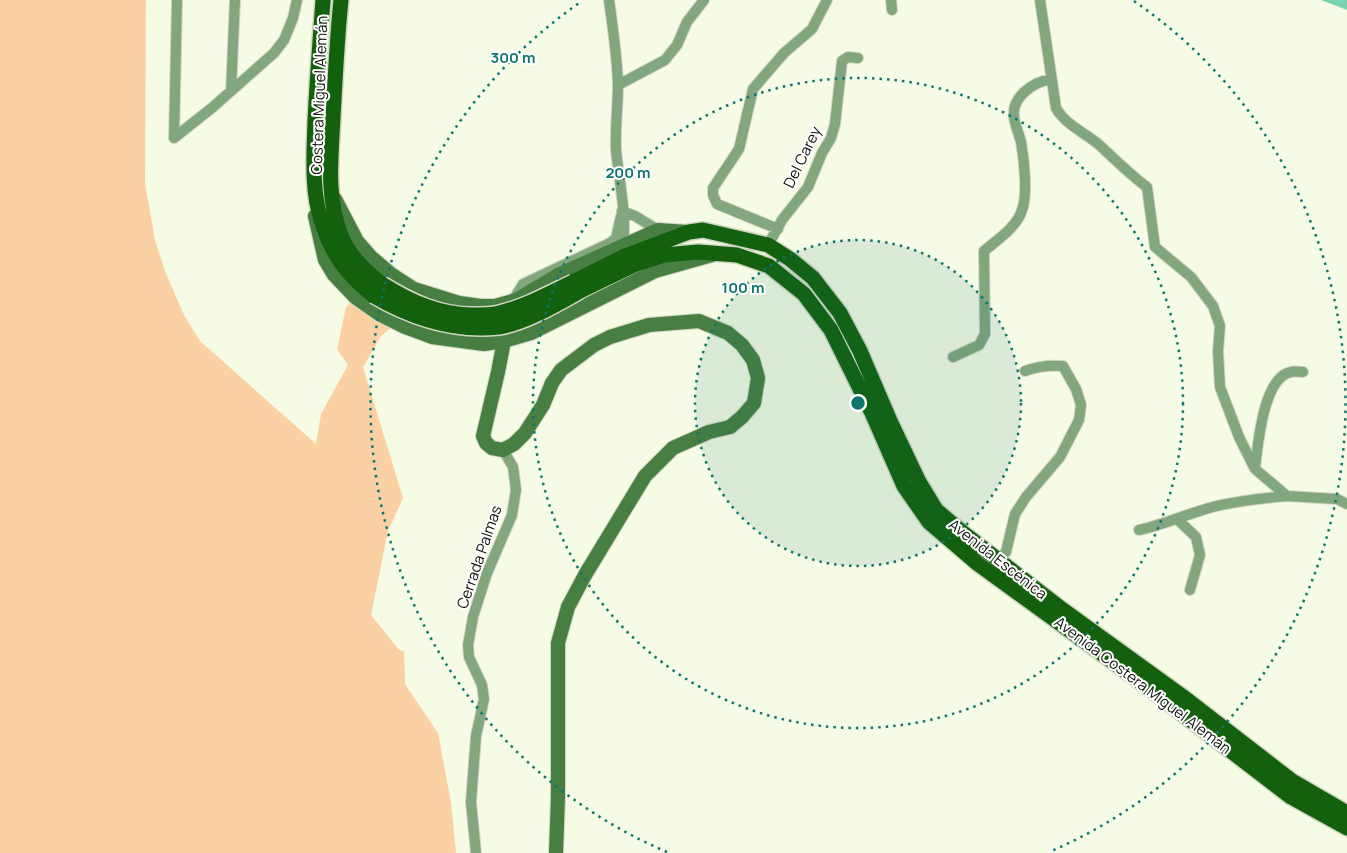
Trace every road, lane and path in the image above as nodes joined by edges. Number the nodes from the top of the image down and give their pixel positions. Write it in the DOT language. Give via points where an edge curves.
graph roads {
  1 [pos="177,0"];
  2 [pos="235,0"];
  3 [pos="297,0"];
  4 [pos="323,0"];
  5 [pos="340,0"];
  6 [pos="609,0"];
  7 [pos="703,0"];
  8 [pos="827,0"];
  9 [pos="1040,0"];
  10 [pos="858,58"];
  11 [pos="1051,79"];
  12 [pos="618,85"];
  13 [pos="232,91"];
  14 [pos="323,192"];
  15 [pos="622,210"];
  16 [pos="778,229"];
  17 [pos="658,230"];
  18 [pos="689,232"];
  19 [pos="735,236"];
  20 [pos="623,245"];
  21 [pos="768,245"];
  22 [pos="716,254"];
  23 [pos="737,255"];
  24 [pos="577,287"];
  25 [pos="512,302"];
  26 [pos="504,341"];
  27 [pos="953,357"];
  28 [pos="1025,371"];
  29 [pos="1303,372"];
  30 [pos="503,450"];
  31 [pos="1255,469"];
  32 [pos="1287,496"];
  33 [pos="1347,504"];
  34 [pos="1177,520"];
  35 [pos="1139,530"];
  36 [pos="998,560"];
  37 [pos="1190,590"];
  38 [pos="1347,813"];
  39 [pos="1347,828"];
  40 [pos="476,853"];
  41 [pos="556,853"];
  1 -- 13 [label="street" via="174,138"];
  2 -- 13 [label="street"];
  3 -- 13 [label="street" via="284,40"];
  4 -- 14 [label="main road, Costera Miguel Alemán" via="314,149"];
  5 -- 14 [label="main road, Costera Miguel Alemán"];
  6 -- 12 [label="street"];
  7 -- 12 [label="street" via="665,60"];
  8 -- 16 [label="street" via="812,30 784,53 753,89 739,149 714,188 717,204"];
  9 -- 11 [label="street"];
  10 -- 16 [label="street, Del Carey" via="848,57 842,61 835,124 830,138 808,187"];
  11 -- 27 [label="street" via="1029,89 1015,104 1025,198 1022,212 1007,232 984,251 985,334 979,345"];
  11 -- 31 [label="street" via="1056,108 1061,117 1097,143 1147,188 1155,247 1191,277 1213,306 1220,326 1220,387"];
  12 -- 15 [label="street" via="616,148"];
  14 -- 24 [label="main road, Costera Miguel Alemán, bridge" via="321,222 338,260 354,281 378,290 398,310 423,320 473,328 500,327 535,315"];
  14 -- 25 [label="main road" via="356,241 371,257 414,289 451,301 481,306"];
  14 -- 26 [label="main road" via="315,219 325,260 355,297 405,327 432,337 484,344"];
  15 -- 17 [label="street"];
  15 -- 20 [label="street"];
  15 -- 25 [label="street" via="616,238 523,284"];
  16 -- 21 [label="street, Del Carey"];
  17 -- 18 [label="main road"];
  17 -- 20 [label="main road"];
  18 -- 19 [label="main road, Costera Miguel Alemán" via="702,230"];
  18 -- 24 [label="main road, Costera Miguel Alemán" via="624,256"];
  19 -- 21 [label="main road, Avenida Escénica"];
  20 -- 25 [label="main road" via="558,275"];
  21 -- 36 [label="main road, Avenida Escénica" via="813,278 840,313 914,473 936,510"];
  22 -- 23 [label="main road, Costera Miguel Alemán"];
  22 -- 24 [label="main road, Costera Miguel Alemán" via="664,255"];
  22 -- 26 [label="main road" via="656,271 540,329"];
  23 -- 39 [label="main road, Avenida Costera Miguel Alemán" via="769,266 797,288 831,330 904,486 929,522 978,564 1291,797"];
  25 -- 26 [label="main road"];
  26 -- 30 [label="main road" via="483,436 492,448"];
  28 -- 36 [label="street" via="1048,365 1062,366 1081,404 1079,420 1060,457 1016,514 1006,552"];
  29 -- 31 [label="street" via="1290,372 1276,381 1268,398"];
  30 -- 40 [label="street, Cerrada Palmas" via="512,467 516,490 512,515 486,572 468,645 484,699 476,736 471,802"];
  30 -- 41 [label="main road" via="525,433 561,370 594,345 632,329 699,320 728,333 742,345 758,378 754,403 742,417 730,427 709,432 673,448 645,476 568,607 558,643"];
  31 -- 32 [label="street"];
  32 -- 33 [label="street" via="1337,499"];
  32 -- 34 [label="street" via="1220,505"];
  34 -- 35 [label="street"];
  34 -- 37 [label="street" via="1196,537 1200,555"];
  36 -- 38 [label="main road, Avenida Escénica" via="1292,781"];
}
